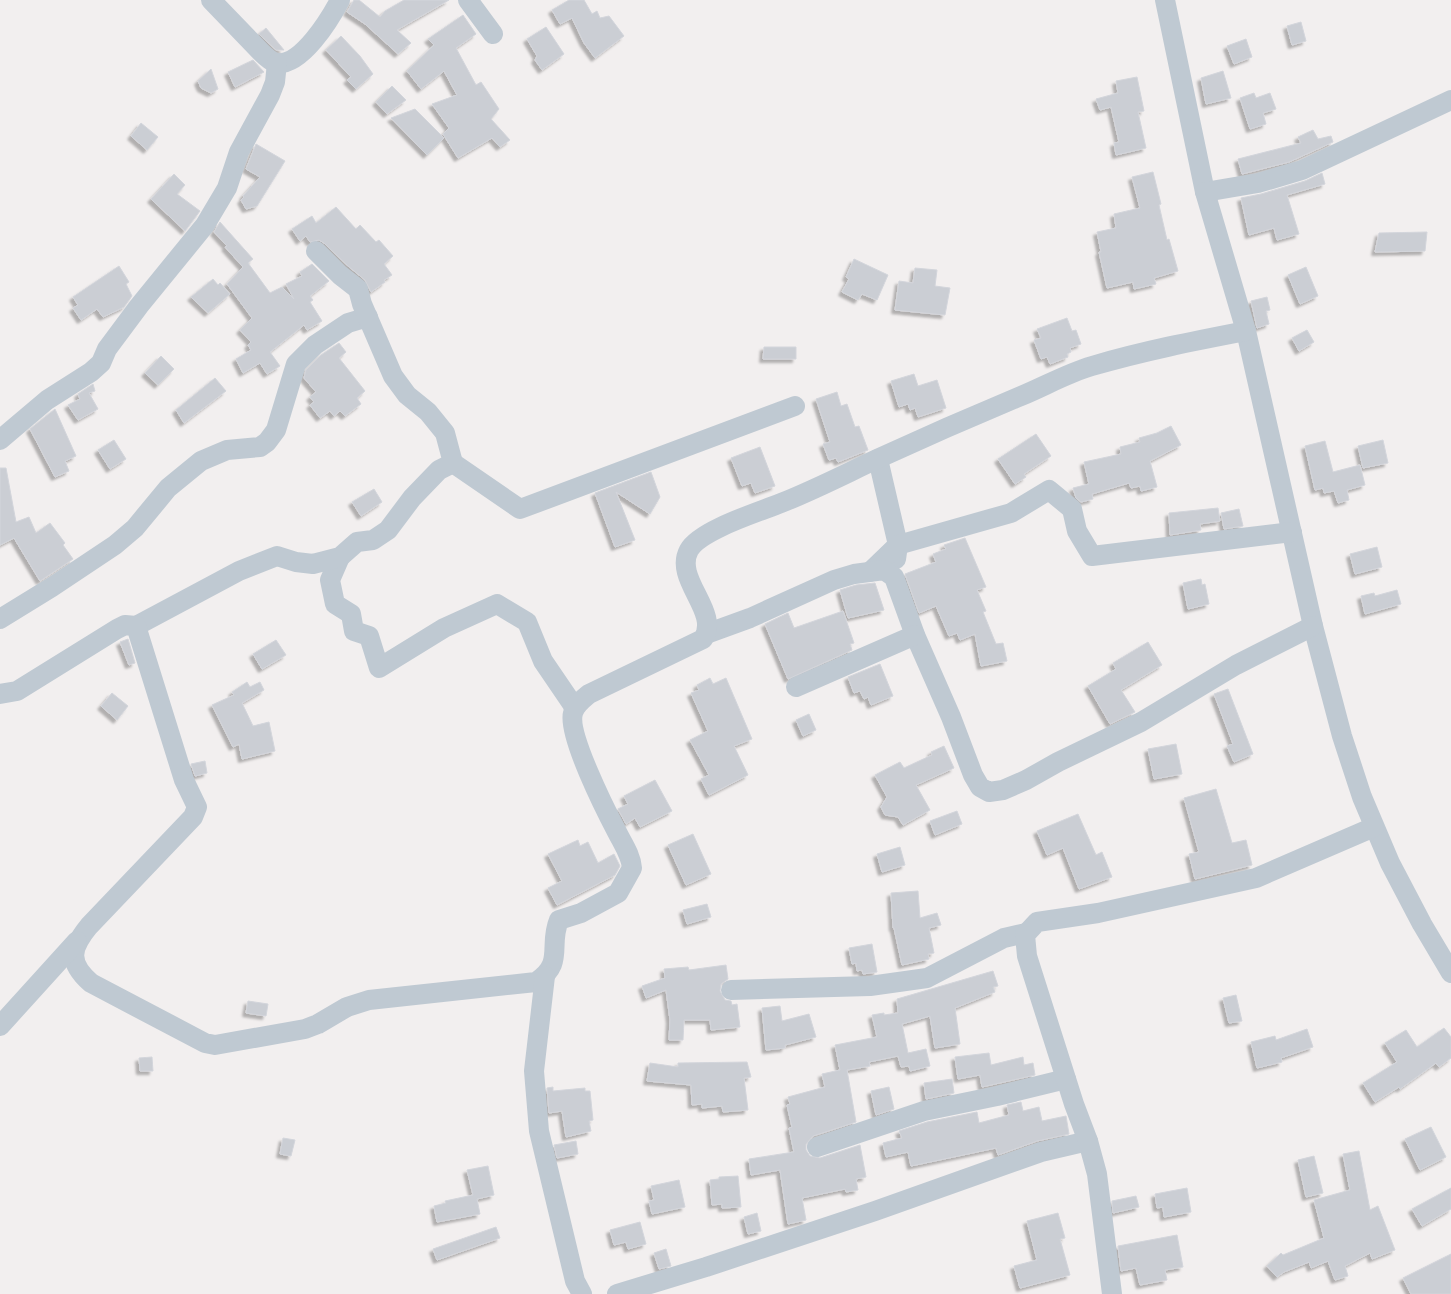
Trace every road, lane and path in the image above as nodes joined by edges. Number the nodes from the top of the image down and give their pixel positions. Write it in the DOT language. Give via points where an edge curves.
graph roads {
  1 [pos="212,0"];
  2 [pos="340,0"];
  3 [pos="468,0"];
  4 [pos="1164,0"];
  5 [pos="493,34"];
  6 [pos="277,63"];
  7 [pos="1451,100"];
  8 [pos="1205,192"];
  9 [pos="316,251"];
  10 [pos="368,317"];
  11 [pos="1246,331"];
  12 [pos="795,406"];
  13 [pos="0,440"];
  14 [pos="878,459"];
  15 [pos="453,463"];
  16 [pos="1292,532"];
  17 [pos="898,545"];
  18 [pos="340,557"];
  19 [pos="870,572"];
  20 [pos="894,577"];
  21 [pos="0,619"];
  22 [pos="136,626"];
  23 [pos="1313,626"];
  24 [pos="706,634"];
  25 [pos="915,635"];
  26 [pos="796,687"];
  27 [pos="3,694"];
  28 [pos="575,708"];
  29 [pos="1374,827"];
  30 [pos="1026,933"];
  31 [pos="77,941"];
  32 [pos="1451,973"];
  33 [pos="545,976"];
  34 [pos="731,990"];
  35 [pos="0,1026"];
  36 [pos="1066,1079"];
  37 [pos="1088,1141"];
  38 [pos="817,1147"];
  39 [pos="582,1294"];
  40 [pos="617,1294"];
  41 [pos="1112,1294"];
  1 -- 6 [label="street" via="261,52"];
  2 -- 6 [label="street" via="323,28 305,50 294,58"];
  3 -- 5 [label="street"];
  4 -- 8 [label="street"];
  6 -- 13 [label="street" via="275,82 270,95 239,152 227,188 205,225 139,306 91,372 47,400"];
  7 -- 8 [label="street" via="1302,170 1258,183"];
  8 -- 11 [label="street"];
  9 -- 10 [label="street" via="358,289"];
  10 -- 15 [label="street" via="393,376 406,396 428,412 445,434"];
  10 -- 21 [label="street" via="348,323 315,345 296,364 276,430 260,447 227,450 202,461 168,488 135,528 115,545"];
  11 -- 14 [label="street" via="1187,342 1091,366"];
  11 -- 16 [label="street"];
  12 -- 15 [label="street" via="520,509"];
  14 -- 17 [label="street"];
  14 -- 24 [label="street" via="703,536 689,550 686,564 690,581 703,609"];
  15 -- 18 [label="street" via="439,470 412,498 388,530 373,540 357,542"];
  16 -- 17 [label="street" via="1092,556 1077,531 1072,509 1049,490 1011,513"];
  16 -- 23 [label="street"];
  17 -- 19 [label="street"];
  17 -- 20 [label="street"];
  18 -- 22 [label="street" via="313,564 277,556 239,571"];
  18 -- 28 [label="street" via="330,580 335,604 351,614 354,631 369,636 379,668 444,628 497,604 527,622 543,661"];
  19 -- 20 [label="street" via="884,570"];
  19 -- 24 [label="street" via="834,580 750,618"];
  20 -- 25 [label="street"];
  22 -- 27 [label="street" via="126,625 117,629 17,691"];
  22 -- 31 [label="street" via="184,780 197,807 193,817"];
  23 -- 25 [label="street" via="1236,665 1141,722 1026,780 1002,790 989,792 980,787 973,775"];
  23 -- 29 [label="street" via="1342,736"];
  24 -- 28 [label="street" via="703,639 692,645 589,694"];
  25 -- 26 [label="street"];
  28 -- 33 [label="street" via="572,718 582,755 616,832 628,852 632,868 618,893 581,913 559,920 554,931 554,959 551,969"];
  29 -- 30 [label="street" via="1256,878 1098,912 1036,922"];
  29 -- 32 [label="street" via="1422,924"];
  30 -- 34 [label="street" via="1004,938 927,978 870,986"];
  30 -- 36 [label="street" via="1024,943 1027,956"];
  31 -- 33 [label="street" via="74,949 75,963 81,974 91,982 209,1044 305,1030 347,1007 369,1000 516,985 536,982"];
  31 -- 35 [label="street"];
  33 -- 39 [label="street" via="534,1071 539,1131 575,1281"];
  36 -- 37 [label="street"];
  36 -- 38 [label="street" via="924,1111"];
  37 -- 40 [label="street" via="1041,1152 875,1211"];
  37 -- 41 [label="street" via="1097,1174"];
}
